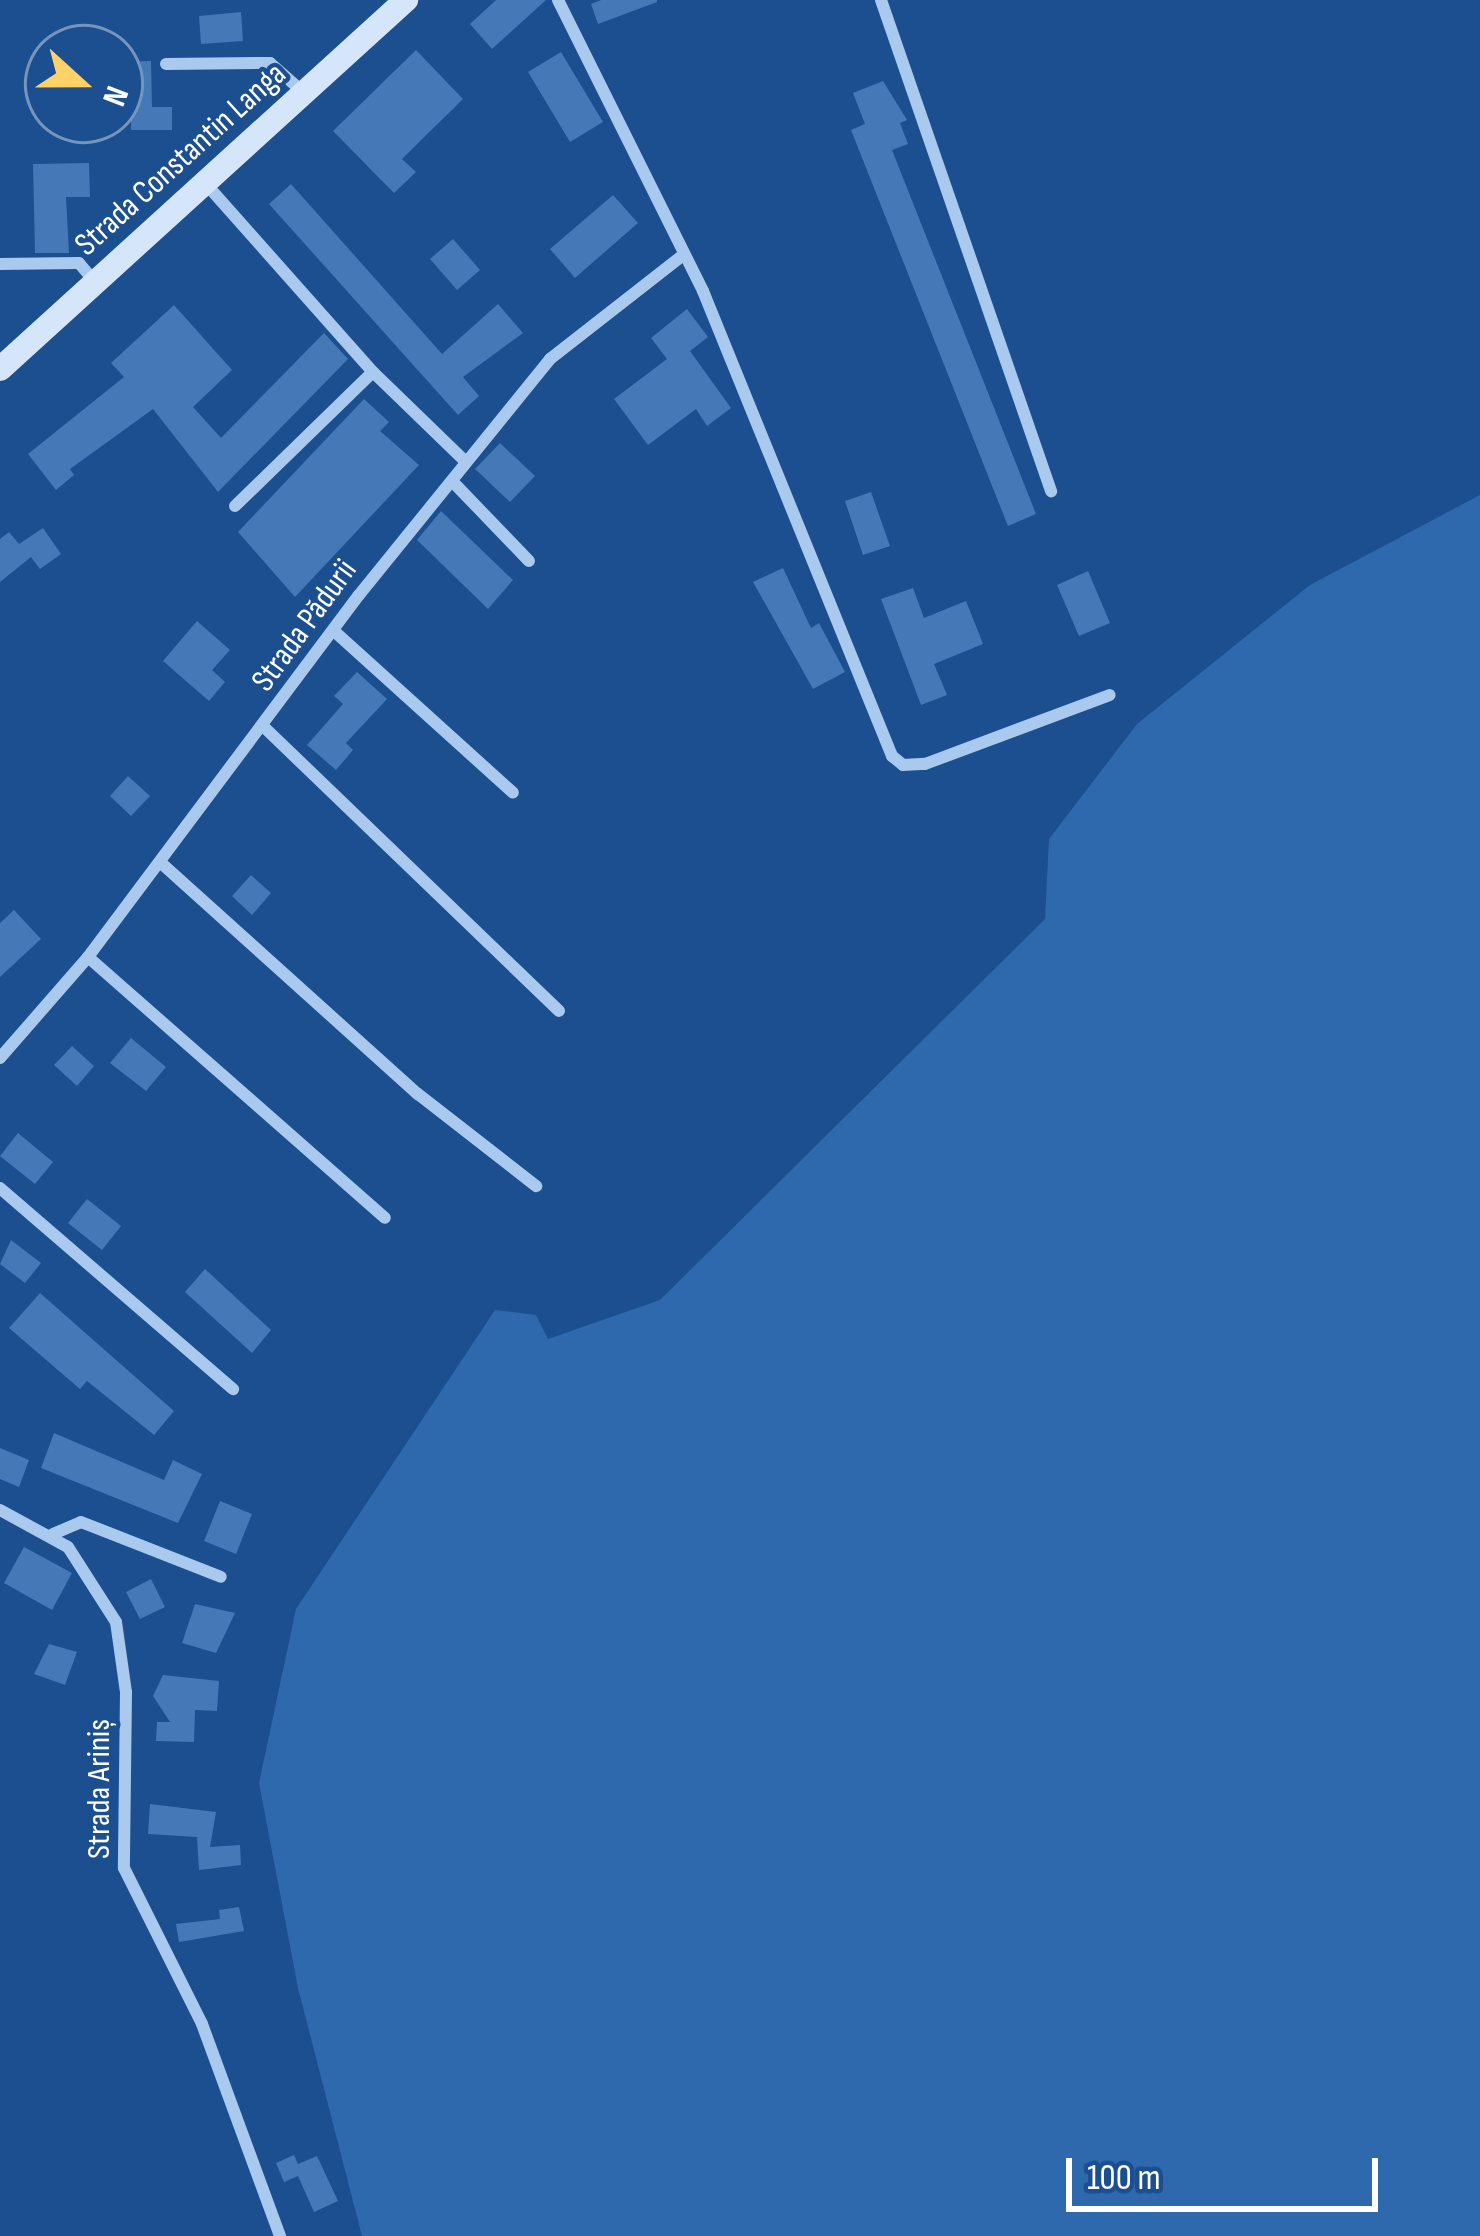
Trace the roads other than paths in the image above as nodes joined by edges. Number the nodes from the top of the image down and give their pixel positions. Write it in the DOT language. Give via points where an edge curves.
graph roads {
  1 [pos="406,0"];
  2 [pos="558,0"];
  3 [pos="880,0"];
  4 [pos="166,64"];
  5 [pos="304,93"];
  6 [pos="206,184"];
  7 [pos="683,255"];
  8 [pos="0,264"];
  9 [pos="96,283"];
  10 [pos="0,369"];
  11 [pos="373,372"];
  12 [pos="466,462"];
  13 [pos="452,481"];
  14 [pos="1052,491"];
  15 [pos="235,506"];
  16 [pos="529,561"];
  17 [pos="334,631"];
  18 [pos="1110,695"];
  19 [pos="265,728"];
  20 [pos="514,793"];
  21 [pos="160,862"];
  22 [pos="88,957"];
  23 [pos="559,1011"];
  24 [pos="0,1058"];
  25 [pos="536,1186"];
  26 [pos="0,1188"];
  27 [pos="385,1218"];
  28 [pos="233,1389"];
  29 [pos="0,1510"];
  30 [pos="53,1534"];
  31 [pos="221,1577"];
  32 [pos="280,2236"];
  1 -- 5 [label="main road, Strada Constantin Langa"];
  2 -- 7 [label="street"];
  3 -- 14 [label="street"];
  4 -- 5 [label="street" via="270,63"];
  5 -- 6 [label="main road, Strada Constantin Langa"];
  6 -- 9 [label="main road, Strada Constantin Langa"];
  6 -- 11 [label="street"];
  7 -- 12 [label="street, Strada Pădurii" via="550,359"];
  7 -- 18 [label="street" via="896,761 925,764"];
  8 -- 9 [label="street" via="79,263"];
  9 -- 10 [label="main road, Strada Constantin Langa"];
  11 -- 12 [label="street"];
  11 -- 15 [label="street"];
  12 -- 13 [label="street, Strada Pădurii"];
  13 -- 16 [label="street"];
  13 -- 17 [label="street, Strada Pădurii"];
  17 -- 19 [label="street, Strada Pădurii"];
  17 -- 20 [label="street"];
  19 -- 21 [label="street, Strada Pădurii"];
  19 -- 23 [label="street"];
  21 -- 22 [label="street, Strada Pădurii"];
  21 -- 25 [label="street" via="418,1094"];
  22 -- 24 [label="street, Strada Pădurii"];
  22 -- 27 [label="street"];
  26 -- 28 [label="street"];
  29 -- 30 [label="street, Strada Ariniș"];
  30 -- 31 [label="street" via="81,1522"];
  30 -- 32 [label="street, Strada Ariniș" via="84,1562 119,1638 124,1868 202,2024"];
}
